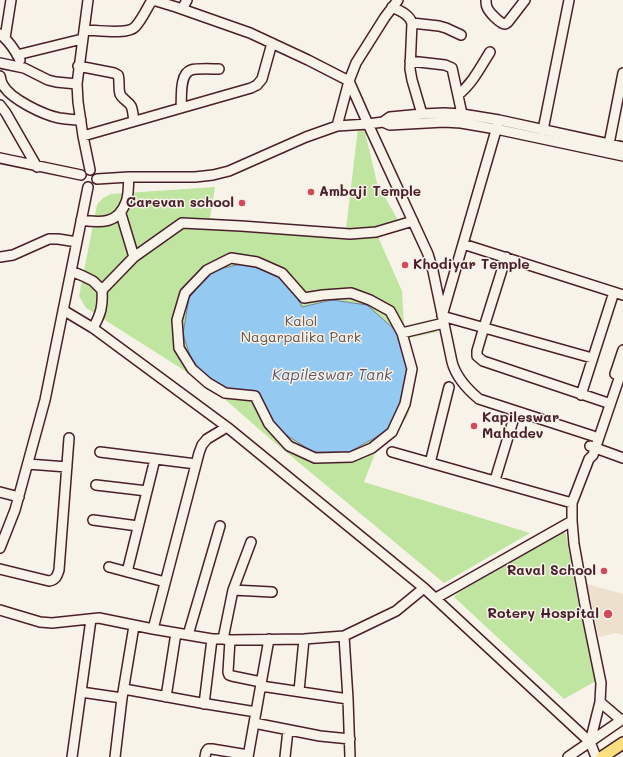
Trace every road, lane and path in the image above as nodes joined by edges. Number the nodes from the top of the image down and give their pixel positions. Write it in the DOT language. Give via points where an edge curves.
graph roads {
  1 [pos="11,0"];
  2 [pos="88,0"];
  3 [pos="152,0"];
  4 [pos="187,0"];
  5 [pos="486,0"];
  6 [pos="525,0"];
  7 [pos="570,0"];
  8 [pos="171,3"];
  9 [pos="395,3"];
  10 [pos="182,9"];
  11 [pos="412,23"];
  12 [pos="83,34"];
  13 [pos="461,35"];
  14 [pos="2,36"];
  15 [pos="272,43"];
  16 [pos="490,52"];
  17 [pos="17,54"];
  18 [pos="410,61"];
  19 [pos="0,63"];
  20 [pos="78,66"];
  21 [pos="24,68"];
  22 [pos="219,69"];
  23 [pos="623,73"];
  24 [pos="0,76"];
  25 [pos="349,81"];
  26 [pos="77,84"];
  27 [pos="458,95"];
  28 [pos="0,105"];
  29 [pos="181,108"];
  30 [pos="422,114"];
  31 [pos="462,114"];
  32 [pos="81,120"];
  33 [pos="134,121"];
  34 [pos="383,122"];
  35 [pos="368,124"];
  36 [pos="497,124"];
  37 [pos="337,126"];
  38 [pos="543,130"];
  39 [pos="83,136"];
  40 [pos="609,144"];
  41 [pos="623,147"];
  42 [pos="623,156"];
  43 [pos="0,158"];
  44 [pos="37,166"];
  45 [pos="90,170"];
  46 [pos="81,175"];
  47 [pos="129,177"];
  48 [pos="97,179"];
  49 [pos="88,187"];
  50 [pos="120,214"];
  51 [pos="81,220"];
  52 [pos="413,221"];
  53 [pos="77,242"];
  54 [pos="463,244"];
  55 [pos="0,257"];
  56 [pos="134,257"];
  57 [pos="506,257"];
  58 [pos="71,271"];
  59 [pos="102,290"];
  60 [pos="618,293"];
  61 [pos="63,310"];
  62 [pos="443,319"];
  63 [pos="484,327"];
  64 [pos="93,328"];
  65 [pos="402,333"];
  66 [pos="623,350"];
  67 [pos="592,358"];
  68 [pos="623,367"];
  69 [pos="449,387"];
  70 [pos="581,395"];
  71 [pos="609,397"];
  72 [pos="623,398"];
  73 [pos="516,411"];
  74 [pos="227,427"];
  75 [pos="593,436"];
  76 [pos="69,438"];
  77 [pos="592,447"];
  78 [pos="100,452"];
  79 [pos="392,452"];
  80 [pos="623,458"];
  81 [pos="155,459"];
  82 [pos="430,463"];
  83 [pos="28,464"];
  84 [pos="196,464"];
  85 [pos="67,467"];
  86 [pos="495,480"];
  87 [pos="96,485"];
  88 [pos="147,491"];
  89 [pos="0,492"];
  90 [pos="19,497"];
  91 [pos="572,503"];
  92 [pos="93,520"];
  93 [pos="572,521"];
  94 [pos="138,526"];
  95 [pos="220,526"];
  96 [pos="250,542"];
  97 [pos="0,548"];
  98 [pos="109,567"];
  99 [pos="0,569"];
  100 [pos="127,572"];
  101 [pos="165,582"];
  102 [pos="424,588"];
  103 [pos="233,590"];
  104 [pos="272,592"];
  105 [pos="436,598"];
  106 [pos="0,610"];
  107 [pos="90,619"];
  108 [pos="134,626"];
  109 [pos="153,630"];
  110 [pos="176,633"];
  111 [pos="188,635"];
  112 [pos="344,636"];
  113 [pos="212,639"];
  114 [pos="270,639"];
  115 [pos="304,639"];
  116 [pos="227,640"];
  117 [pos="261,684"];
  118 [pos="299,691"];
  119 [pos="81,692"];
  120 [pos="123,693"];
  121 [pos="166,697"];
  122 [pos="348,699"];
  123 [pos="600,702"];
  124 [pos="204,704"];
  125 [pos="256,712"];
  126 [pos="622,719"];
  127 [pos="254,723"];
  128 [pos="288,730"];
  129 [pos="350,739"];
  130 [pos="590,742"];
  131 [pos="623,743"];
  132 [pos="248,756"];
  133 [pos="72,757"];
  134 [pos="115,757"];
  135 [pos="205,757"];
  136 [pos="285,757"];
  137 [pos="350,757"];
  138 [pos="568,757"];
  139 [pos="596,757"];
  140 [pos="602,757"];
  1 -- 14 [label="street"];
  2 -- 12 [label="street"];
  3 -- 8 [label="street"];
  3 -- 12 [label="street" via="135,28"];
  4 -- 10 [label="street"];
  5 -- 6 [label="street" via="489,11 505,24"];
  7 -- 38 [label="street"];
  8 -- 10 [label="street"];
  9 -- 11 [label="street"];
  9 -- 25 [label="street" via="356,63"];
  10 -- 15 [label="street"];
  11 -- 13 [label="street" via="439,26"];
  11 -- 18 [label="street"];
  12 -- 17 [label="street"];
  12 -- 20 [label="street"];
  14 -- 17 [label="street"];
  15 -- 25 [label="street"];
  15 -- 29 [label="street" via="262,79 257,85"];
  16 -- 27 [label="street" via="472,82"];
  17 -- 21 [label="street"];
  18 -- 27 [label="street" via="450,66 454,72"];
  18 -- 30 [label="street" via="412,80"];
  19 -- 21 [label="street"];
  20 -- 26 [label="street"];
  20 -- 33 [label="street" via="118,75 121,96 130,105"];
  21 -- 26 [label="street" via="48,80"];
  22 -- 29 [label="street" via="186,72 182,81"];
  23 -- 40 [label="street"];
  24 -- 32 [label="street" via="3,85 16,99 50,116"];
  25 -- 35 [label="street"];
  25 -- 37 [label="street"];
  26 -- 32 [label="street"];
  27 -- 31 [label="street"];
  28 -- 44 [label="street"];
  29 -- 33 [label="street"];
  30 -- 31 [label="street"];
  30 -- 34 [label="street" via="390,117"];
  31 -- 36 [label="street"];
  32 -- 39 [label="street"];
  33 -- 39 [label="street"];
  34 -- 35 [label="street"];
  34 -- 36 [label="street" via="390,125 449,122"];
  35 -- 37 [label="street"];
  35 -- 52 [label="street"];
  36 -- 38 [label="street"];
  36 -- 42 [label="street"];
  36 -- 54 [label="street"];
  37 -- 47 [label="street" via="229,171 213,175"];
  38 -- 40 [label="street"];
  39 -- 45 [label="street"];
  40 -- 41 [label="street"];
  43 -- 44 [label="street"];
  44 -- 46 [label="street"];
  45 -- 46 [label="street"];
  45 -- 48 [label="street" via="94,171"];
  46 -- 49 [label="street" via="82,183"];
  47 -- 48 [label="street"];
  47 -- 50 [label="street" via="126,201"];
  48 -- 49 [label="street" via="95,185"];
  49 -- 51 [label="street"];
  50 -- 51 [label="street" via="110,220"];
  50 -- 56 [label="street"];
  51 -- 53 [label="street"];
  52 -- 56 [label="street" via="376,232 350,234 182,223"];
  52 -- 62 [label="street" via="428,254"];
  53 -- 55 [label="street" via="49,240 13,255"];
  53 -- 58 [label="street"];
  54 -- 57 [label="street"];
  54 -- 62 [label="street"];
  56 -- 59 [label="street"];
  57 -- 60 [label="street"];
  57 -- 63 [label="street"];
  58 -- 59 [label="street" via="93,281"];
  58 -- 61 [label="street"];
  59 -- 64 [label="street" via="100,316"];
  60 -- 67 [label="street"];
  61 -- 64 [label="street"];
  61 -- 83 [label="street" via="45,400"];
  62 -- 63 [label="street"];
  62 -- 65 [label="street"];
  62 -- 73 [label="street" via="454,370 459,378 479,399"];
  63 -- 67 [label="street"];
  63 -- 70 [label="street" via="477,351 480,359"];
  64 -- 74 [label="street"];
  65 -- 65 [label="street" via="390,311 370,300 351,293 304,298 282,273 257,262 231,258 207,270 184,294 176,320 179,348 192,369 208,384 225,393 255,396 269,424 289,446 315,458 351,457 372,448 392,432 405,404 412,369"];
  66 -- 71 [label="street"];
  67 -- 70 [label="street"];
  68 -- 71 [label="street"];
  69 -- 82 [label="street"];
  70 -- 71 [label="street"];
  71 -- 72 [label="street"];
  71 -- 75 [label="street"];
  71 -- 77 [label="street"];
  73 -- 75 [label="street"];
  73 -- 86 [label="street"];
  74 -- 84 [label="street" via="207,439 200,449"];
  74 -- 102 [label="street"];
  75 -- 77 [label="street"];
  76 -- 85 [label="street"];
  77 -- 80 [label="street"];
  77 -- 91 [label="street" via="593,455 589,458"];
  78 -- 81 [label="street"];
  79 -- 82 [label="street"];
  81 -- 84 [label="street"];
  81 -- 88 [label="street"];
  82 -- 86 [label="street"];
  83 -- 85 [label="street"];
  83 -- 90 [label="street"];
  84 -- 101 [label="street"];
  85 -- 99 [label="street" via="58,576 49,581"];
  86 -- 91 [label="street"];
  87 -- 88 [label="street"];
  88 -- 94 [label="street"];
  89 -- 90 [label="street"];
  90 -- 97 [label="street"];
  91 -- 93 [label="street"];
  92 -- 94 [label="street"];
  93 -- 105 [label="street"];
  93 -- 123 [label="street" via="574,544 601,684"];
  94 -- 100 [label="street"];
  95 -- 111 [label="street"];
  96 -- 103 [label="street"];
  98 -- 100 [label="street"];
  100 -- 101 [label="street"];
  101 -- 109 [label="street"];
  102 -- 105 [label="street"];
  102 -- 112 [label="street" via="396,611"];
  103 -- 104 [label="street"];
  103 -- 116 [label="street"];
  105 -- 130 [label="street"];
  106 -- 107 [label="street" via="40,622"];
  107 -- 108 [label="street" via="99,618"];
  107 -- 119 [label="street"];
  108 -- 109 [label="street"];
  108 -- 120 [label="street"];
  109 -- 110 [label="street"];
  110 -- 111 [label="street"];
  110 -- 121 [label="street"];
  111 -- 113 [label="street"];
  112 -- 115 [label="street"];
  112 -- 122 [label="street"];
  113 -- 116 [label="street"];
  113 -- 124 [label="street"];
  114 -- 115 [label="street"];
  114 -- 116 [label="street"];
  114 -- 117 [label="street"];
  115 -- 118 [label="street"];
  116 -- 117 [label="street" via="230,675"];
  117 -- 118 [label="street"];
  117 -- 125 [label="street"];
  118 -- 122 [label="street"];
  119 -- 120 [label="street"];
  119 -- 133 [label="street"];
  120 -- 121 [label="street"];
  120 -- 134 [label="street"];
  121 -- 124 [label="street"];
  122 -- 129 [label="street"];
  123 -- 126 [label="street"];
  123 -- 130 [label="street"];
  124 -- 125 [label="street"];
  125 -- 127 [label="street"];
  126 -- 130 [label="street"];
  127 -- 128 [label="street"];
  127 -- 132 [label="street"];
  128 -- 129 [label="street"];
  128 -- 136 [label="street"];
  129 -- 137 [label="street"];
  130 -- 138 [label="street"];
  130 -- 139 [label="street"];
  131 -- 140 [label="main road"];
  132 -- 135 [label="street" via="208,749"];
}
